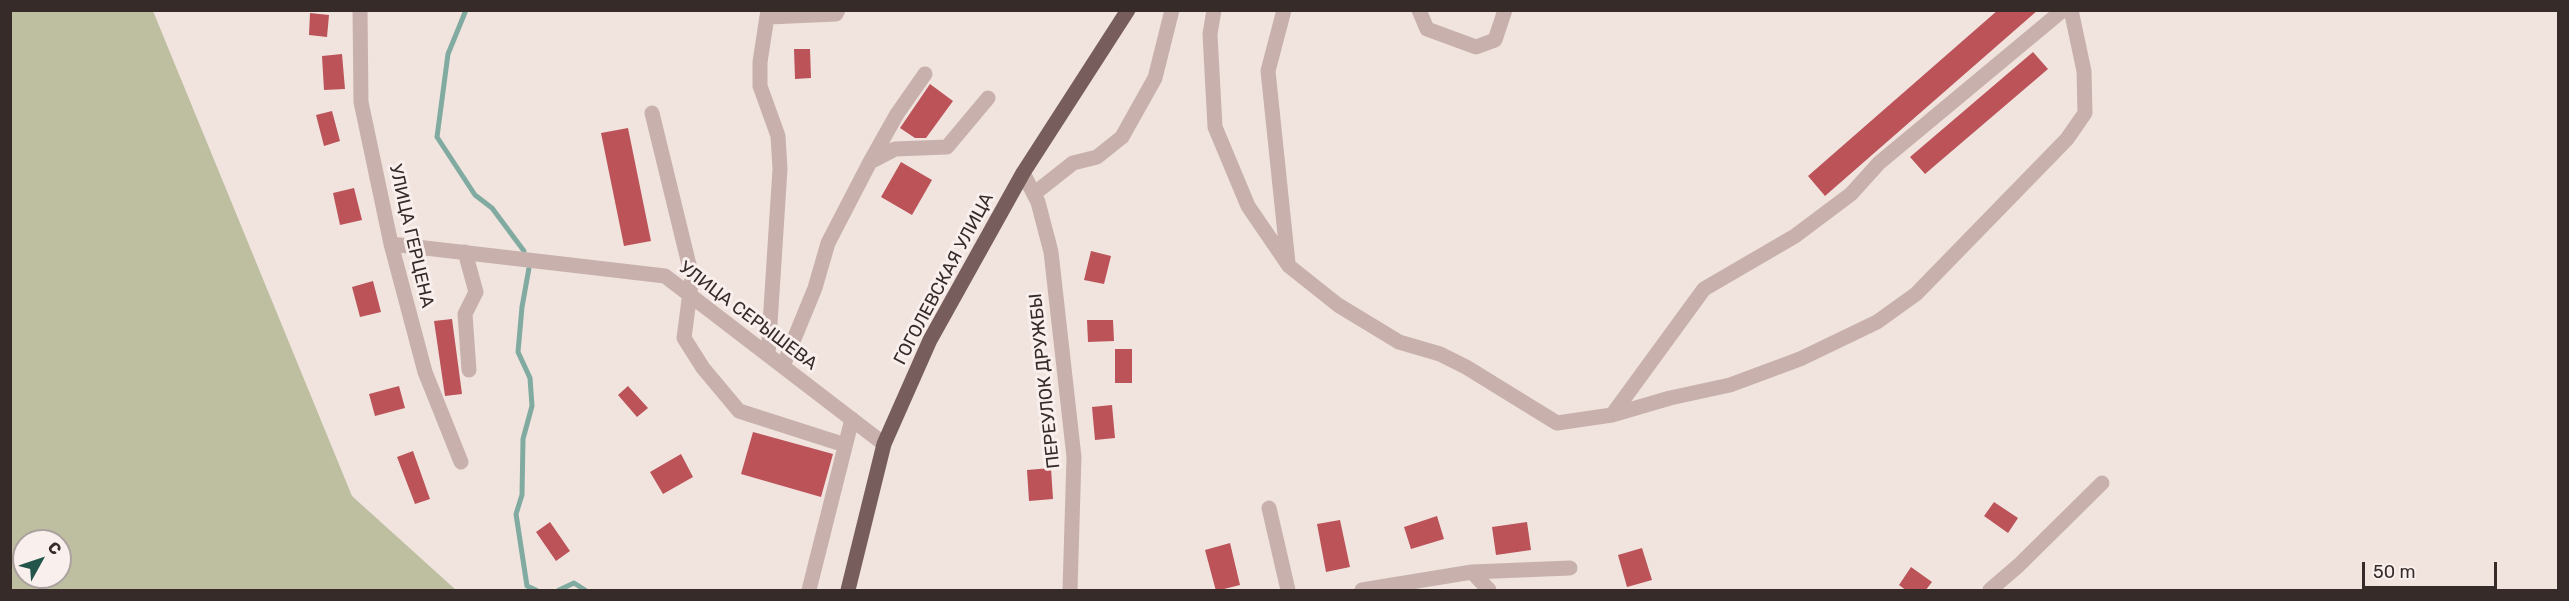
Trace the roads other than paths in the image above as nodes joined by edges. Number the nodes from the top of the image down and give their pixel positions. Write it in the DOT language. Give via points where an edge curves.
graph roads {
  1 [pos="360,10"];
  2 [pos="838,10"];
  3 [pos="1128,10"];
  4 [pos="1172,10"];
  5 [pos="1214,10"];
  6 [pos="1284,10"];
  7 [pos="1419,10"];
  8 [pos="1505,10"];
  9 [pos="2063,10"];
  10 [pos="2072,10"];
  11 [pos="769,14"];
  12 [pos="924,74"];
  13 [pos="988,98"];
  14 [pos="652,113"];
  15 [pos="870,162"];
  16 [pos="1023,173"];
  17 [pos="1035,193"];
  18 [pos="391,244"];
  19 [pos="465,252"];
  20 [pos="1289,266"];
  21 [pos="690,294"];
  22 [pos="768,355"];
  23 [pos="783,366"];
  24 [pos="469,370"];
  25 [pos="1612,415"];
  26 [pos="852,419"];
  27 [pos="884,444"];
  28 [pos="845,445"];
  29 [pos="461,462"];
  30 [pos="2102,483"];
  31 [pos="1269,508"];
  32 [pos="1570,567"];
  33 [pos="1472,572"];
  34 [pos="809,591"];
  35 [pos="848,591"];
  36 [pos="1070,591"];
  37 [pos="1288,591"];
  38 [pos="1362,591"];
  39 [pos="1489,591"];
  40 [pos="1990,591"];
  1 -- 18 [label="street, УЛИЦА ГЕРЦЕНА" via="361,102"];
  2 -- 11 [label="street" via="836,14"];
  3 -- 16 [label="main road, ГОГОЛЕВСКАЯ УЛИЦА"];
  4 -- 17 [label="street" via="1155,78 1122,137 1097,158 1073,163"];
  5 -- 20 [label="street" via="1210,34 1215,127 1248,206"];
  6 -- 20 [label="street" via="1268,71"];
  7 -- 8 [label="street" via="1427,29 1476,47 1495,40"];
  9 -- 25 [label="street" via="1879,163 1851,195 1796,236 1704,289"];
  10 -- 25 [label="street" via="2084,71 2085,113 2067,139 1916,294 1877,322 1800,359 1730,385"];
  11 -- 22 [label="street" via="760,86 777,136 780,168"];
  12 -- 15 [label="street"];
  13 -- 15 [label="street" via="947,147 895,149"];
  14 -- 21 [label="street" via="692,277"];
  15 -- 23 [label="street" via="828,243 815,288"];
  16 -- 17 [label="street, ПЕРЕУЛОК ДРУЖБЫ"];
  16 -- 27 [label="main road, ГОГОЛЕВСКАЯ УЛИЦА" via="930,339"];
  17 -- 36 [label="street, ПЕРЕУЛОК ДРУЖБЫ" via="1051,252 1074,457"];
  18 -- 19 [label="street, УЛИЦА СЕРЫШЕВА"];
  18 -- 29 [label="street, УЛИЦА ГЕРЦЕНА" via="425,372"];
  19 -- 21 [label="street, УЛИЦА СЕРЫШЕВА" via="665,276"];
  19 -- 24 [label="street" via="476,292 465,314"];
  20 -- 25 [label="street" via="1338,305 1399,342 1440,354 1466,367 1557,423"];
  21 -- 22 [label="street, УЛИЦА СЕРЫШЕВА"];
  21 -- 28 [label="street" via="684,338 738,411"];
  22 -- 23 [label="street, УЛИЦА СЕРЫШЕВА"];
  23 -- 26 [label="street, УЛИЦА СЕРЫШЕВА"];
  26 -- 27 [label="street, УЛИЦА СЕРЫШЕВА"];
  26 -- 28 [label="street"];
  27 -- 35 [label="main road, ГОГОЛЕВСКАЯ УЛИЦА"];
  28 -- 34 [label="street"];
  30 -- 40 [label="street"];
  31 -- 37 [label="street"];
  32 -- 33 [label="street"];
  33 -- 38 [label="street"];
  33 -- 39 [label="street"];
}
